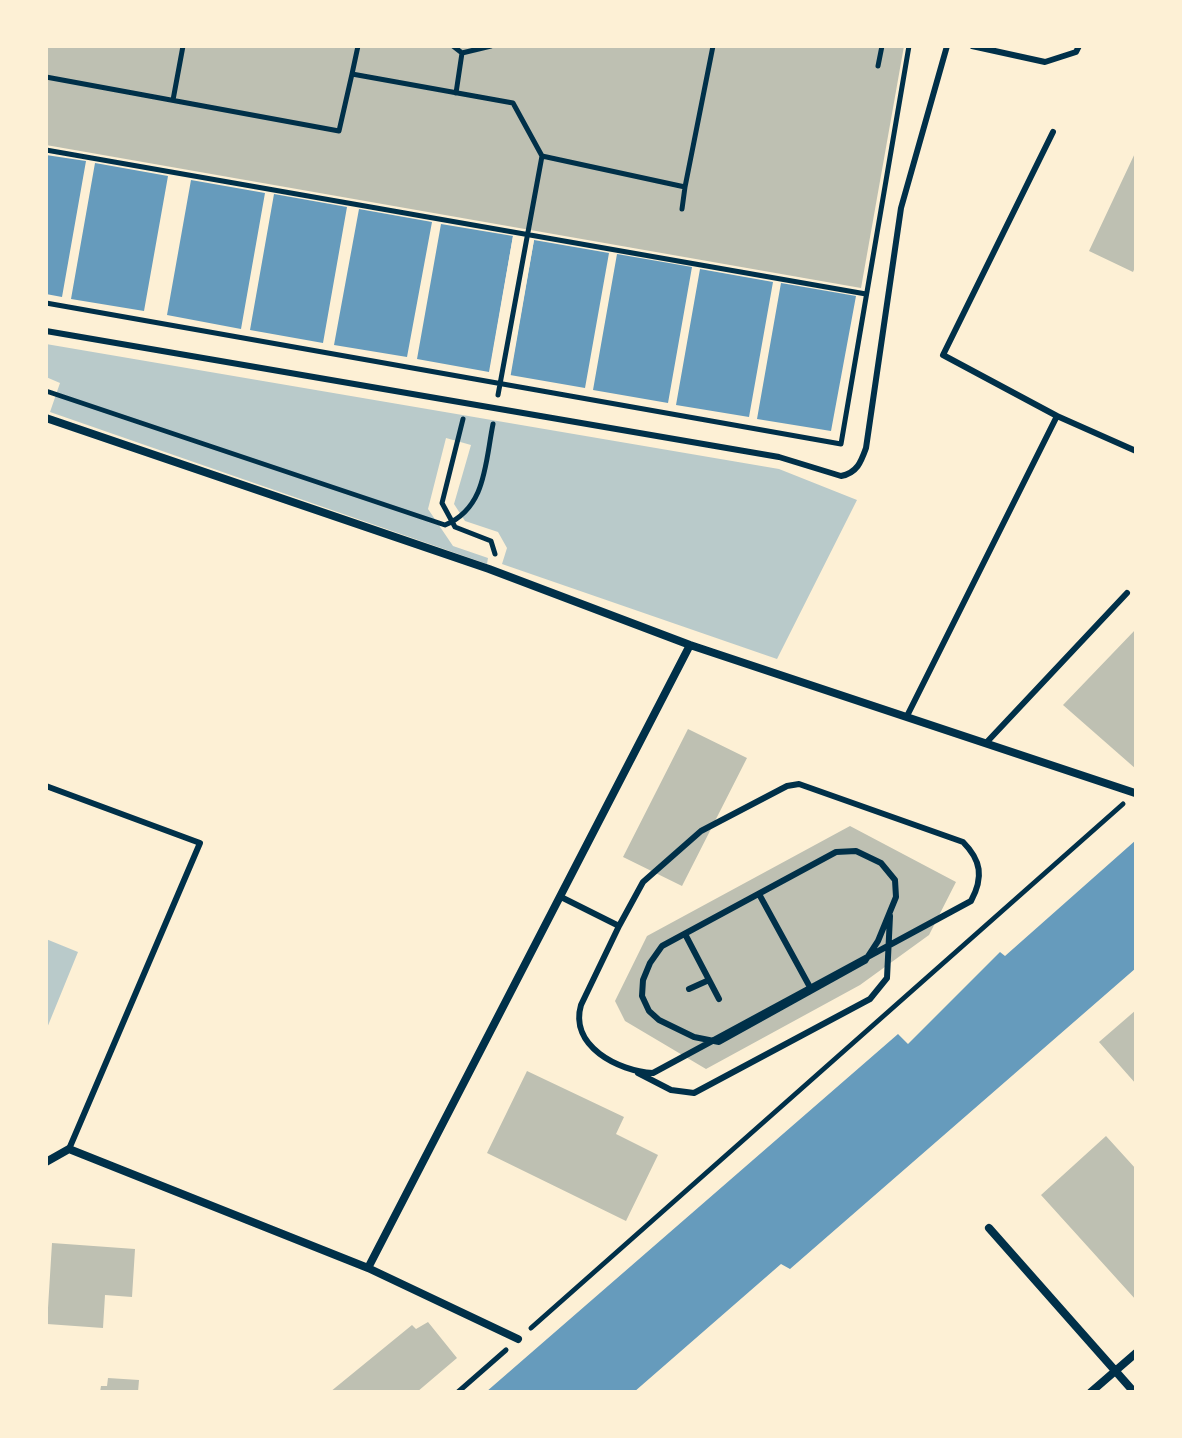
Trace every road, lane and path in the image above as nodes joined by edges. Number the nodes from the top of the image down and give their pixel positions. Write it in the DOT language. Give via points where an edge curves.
graph roads {
  1 [pos="183,46"];
  2 [pos="358,46"];
  3 [pos="453,46"];
  4 [pos="491,46"];
  5 [pos="713,46"];
  6 [pos="882,46"];
  7 [pos="909,46"];
  8 [pos="947,46"];
  9 [pos="972,46"];
  10 [pos="1079,46"];
  11 [pos="462,53"];
  12 [pos="878,66"];
  13 [pos="352,74"];
  14 [pos="46,77"];
  15 [pos="456,93"];
  16 [pos="173,100"];
  17 [pos="1053,132"];
  18 [pos="46,150"];
  19 [pos="542,156"];
  20 [pos="685,187"];
  21 [pos="682,209"];
  22 [pos="866,294"];
  23 [pos="46,303"];
  24 [pos="46,331"];
  25 [pos="46,391"];
  26 [pos="497,398"];
  27 [pos="495,413"];
  28 [pos="1057,416"];
  29 [pos="46,418"];
  30 [pos="457,441"];
  31 [pos="1136,451"];
  32 [pos="491,541"];
  33 [pos="1127,593"];
  34 [pos="690,645"];
  35 [pos="907,716"];
  36 [pos="986,743"];
  37 [pos="46,786"];
  38 [pos="1135,793"];
  39 [pos="759,894"];
  40 [pos="561,897"];
  41 [pos="890,911"];
  42 [pos="619,926"];
  43 [pos="685,934"];
  44 [pos="709,980"];
  45 [pos="689,989"];
  46 [pos="812,992"];
  47 [pos="719,999"];
  48 [pos="634,1072"];
  49 [pos="69,1149"];
  50 [pos="46,1162"];
  51 [pos="989,1228"];
  52 [pos="368,1268"];
  53 [pos="518,1339"];
  54 [pos="1136,1353"];
  55 [pos="1116,1371"];
  56 [pos="458,1392"];
  57 [pos="1091,1392"];
  58 [pos="1134,1392"];
  1 -- 16 [label="path"];
  2 -- 13 [label="path"];
  3 -- 11 [label="path"];
  4 -- 11 [label="path"];
  5 -- 20 [label="path"];
  6 -- 12 [label="path"];
  7 -- 22 [label="path"];
  8 -- 24 [label="lane" via="901,208 866,448 850,474 841,476 779,457"];
  9 -- 10 [label="lane" via="1045,62 1076,52"];
  11 -- 15 [label="path"];
  13 -- 15 [label="path"];
  13 -- 16 [label="path" via="339,131"];
  14 -- 16 [label="path"];
  15 -- 19 [label="path" via="513,103"];
  17 -- 28 [label="lane" via="943,355"];
  18 -- 22 [label="path"];
  19 -- 20 [label="path"];
  19 -- 26 [label="path"];
  20 -- 21 [label="path"];
  22 -- 23 [label="path" via="841,444"];
  25 -- 27 [label="path" via="445,525 461,519 480,492"];
  28 -- 31 [label="lane"];
  28 -- 35 [label="lane"];
  29 -- 34 [label="street" via="489,569"];
  30 -- 32 [label="path" via="442,503 455,527"];
  33 -- 36 [label="lane"];
  34 -- 35 [label="street"];
  34 -- 40 [label="street"];
  35 -- 36 [label="street"];
  36 -- 38 [label="street"];
  37 -- 49 [label="lane" via="200,843"];
  38 -- 53 [label="path"];
  39 -- 41 [label="lane" via="836,852 856,851 881,863 895,880"];
  39 -- 43 [label="lane"];
  39 -- 46 [label="lane"];
  40 -- 42 [label="lane"];
  40 -- 52 [label="street"];
  41 -- 46 [label="lane" via="865,961"];
  41 -- 48 [label="lane" via="887,978 870,999 694,1093 671,1090"];
  42 -- 48 [label="lane" via="578,1016 589,1046"];
  42 -- 48 [label="lane" via="643,882 701,831 799,784 963,842 980,869 971,901 653,1073"];
  43 -- 44 [label="lane"];
  43 -- 46 [label="lane" via="662,946 643,980 642,996 659,1020 694,1037 719,1042"];
  44 -- 45 [label="lane"];
  44 -- 47 [label="lane"];
  49 -- 50 [label="street"];
  49 -- 52 [label="street"];
  51 -- 55 [label="street"];
  52 -- 53 [label="street"];
  53 -- 56 [label="path"];
  54 -- 55 [label="street"];
  55 -- 57 [label="street"];
  55 -- 58 [label="street"];
}
